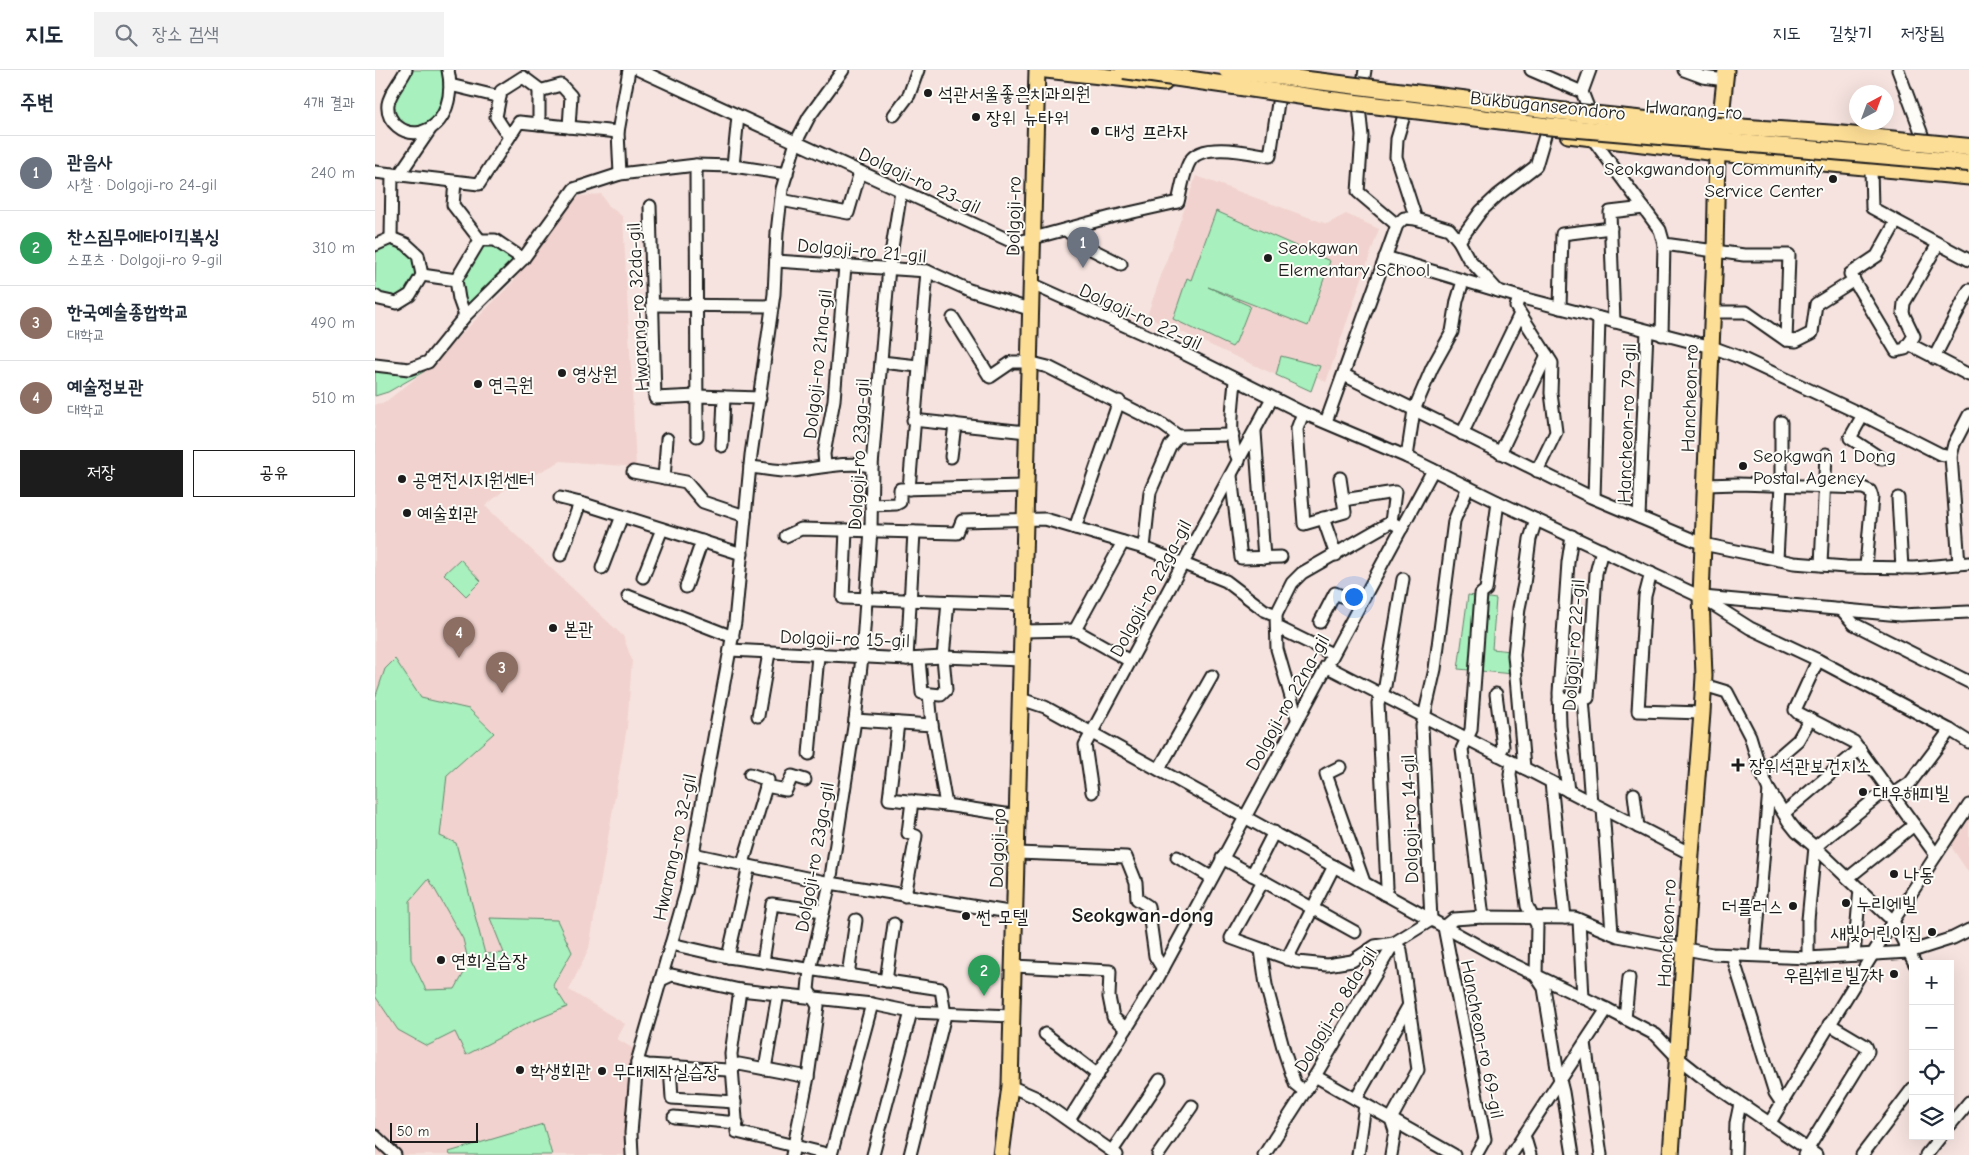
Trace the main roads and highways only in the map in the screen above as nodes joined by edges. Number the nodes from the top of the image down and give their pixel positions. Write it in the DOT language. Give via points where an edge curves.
graph roads {
  1 [pos="1037,70"];
  2 [pos="1046,70"];
  3 [pos="1124,70"];
  4 [pos="1179,70"];
  5 [pos="1227,70"];
  6 [pos="1725,75"];
  7 [pos="1258,76"];
  8 [pos="1360,100"];
  9 [pos="1669,127"];
  10 [pos="1718,132"];
  11 [pos="1669,147"];
  12 [pos="1969,147"];
  13 [pos="1969,151"];
  14 [pos="1717,153"];
  15 [pos="1969,163"];
  16 [pos="1969,177"];
  17 [pos="1001,1155"];
  18 [pos="1671,1155"];
  1 -- 17 [label="main road, Dolgoji-ro" via="1014,966 1010,1086"];
  2 -- 8 [label="main road, Hwarang-ro" via="1279,96"];
  3 -- 15 [label="highway, Bukbuganseondoro, bridge" via="1545,126"];
  4 -- 7 [label="main road, Hwarang-ro"];
  5 -- 12 [label="highway, Bukbuganseondoro, bridge" via="1627,118"];
  6 -- 10 [label="main road, Hancheon-ro"];
  7 -- 8 [label="main road, Hwarang-ro"];
  8 -- 9 [label="main road, Hwarang-ro"];
  8 -- 11 [label="main road, Hwarang-ro" via="1405,112"];
  9 -- 10 [label="main road, Hwarang-ro"];
  9 -- 11 [label="main road" via="1674,138"];
  10 -- 13 [label="main road, Hwarang-ro"];
  10 -- 14 [label="main road, Hancheon-ro"];
  11 -- 14 [label="main road, Hwarang-ro"];
  14 -- 16 [label="main road, Hwarang-ro"];
  14 -- 18 [label="main road, Hancheon-ro" via="1701,597 1703,714"];
}
